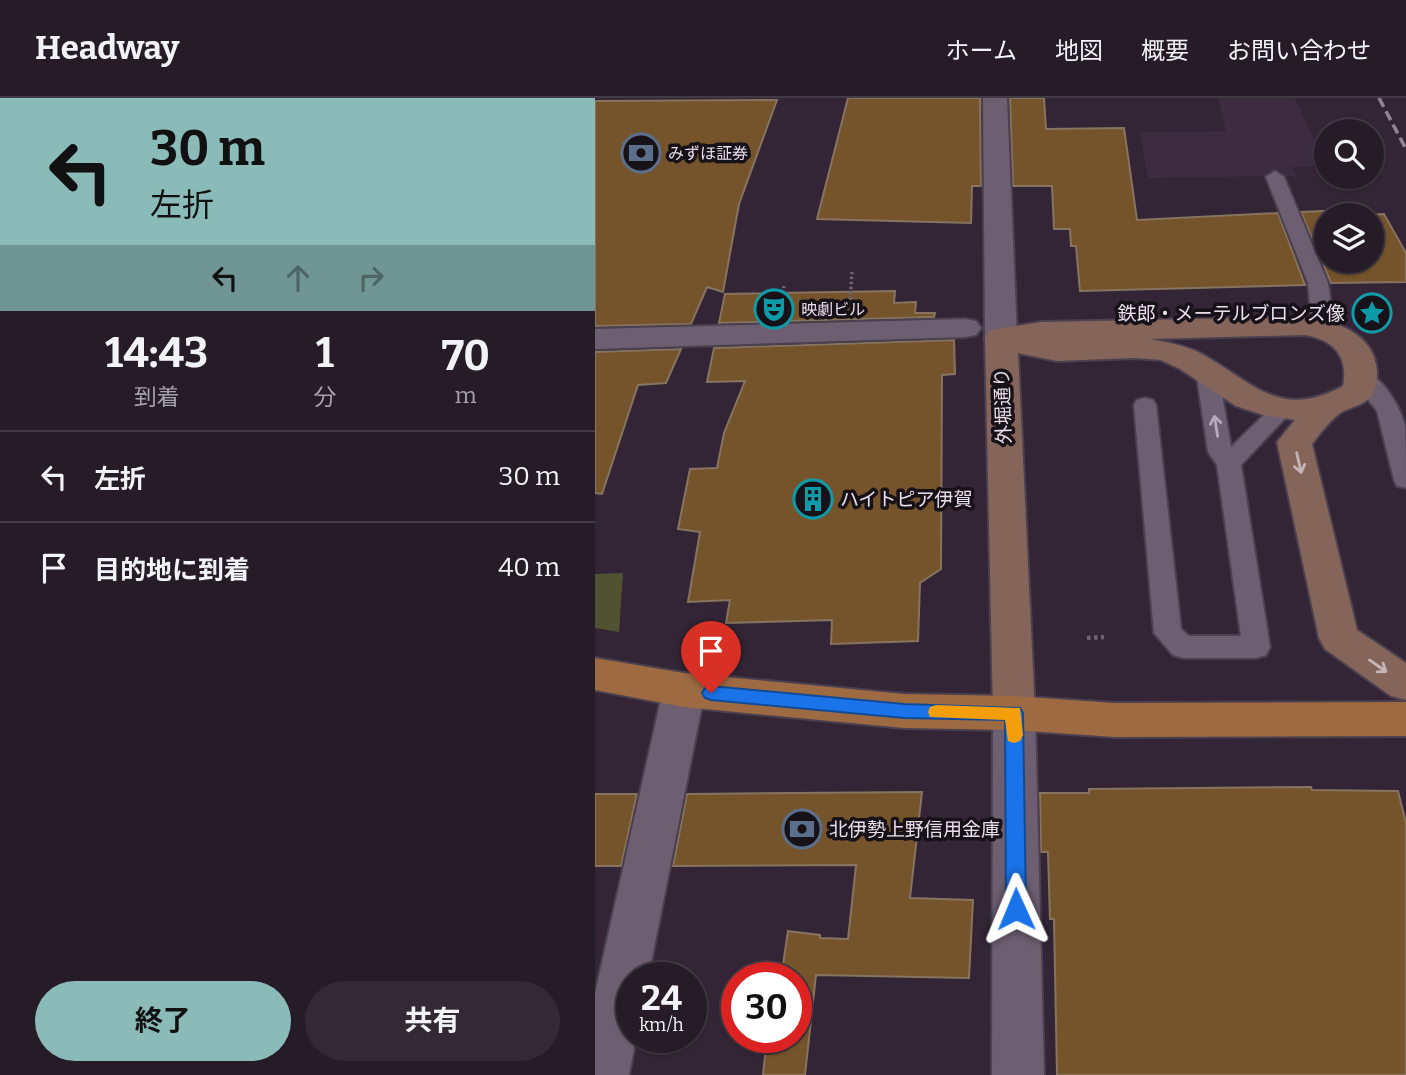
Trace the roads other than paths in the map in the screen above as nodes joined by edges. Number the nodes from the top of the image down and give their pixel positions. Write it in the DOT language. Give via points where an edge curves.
graph roads {
  1 [pos="995,98"];
  2 [pos="1275,177"];
  3 [pos="1323,327"];
  4 [pos="965,328"];
  5 [pos="1001,338"];
  6 [pos="595,339"];
  7 [pos="1207,371"];
  8 [pos="1362,378"];
  9 [pos="1145,405"];
  10 [pos="1325,408"];
  11 [pos="1283,409"];
  12 [pos="1229,463"];
  13 [pos="1406,480"];
  14 [pos="595,674"];
  15 [pos="1406,684"];
  16 [pos="684,690"];
  17 [pos="1014,713"];
  18 [pos="1406,719"];
  19 [pos="603,1075"];
  20 [pos="1018,1075"];
  1 -- 5 [label="street, 外堀通り"];
  2 -- 3 [label="lane" via="1318,283"];
  3 -- 5 [label="street" via="1067,331"];
  3 -- 8 [label="street" via="1354,349"];
  4 -- 6 [label="street"];
  5 -- 7 [label="street" via="1042,349 1164,351"];
  5 -- 17 [label="street, 外堀通り"];
  7 -- 11 [label="street" via="1249,400"];
  12 -- 7 [label="lane, one-way" via="1220,452"];
  8 -- 10 [label="street" via="1358,391"];
  8 -- 13 [label="lane" via="1389,408"];
  9 -- 12 [label="lane" via="1168,633 1183,647 1257,647"];
  10 -- 11 [label="street"];
  10 -- 15 [label="street, one-way" via="1294,442 1339,638"];
  11 -- 12 [label="lane"];
  14 -- 16 [label="main road"];
  16 -- 17 [label="main road" via="904,711"];
  16 -- 19 [label="street"];
  17 -- 18 [label="main road" via="1115,720"];
  17 -- 20 [label="street"];
}
